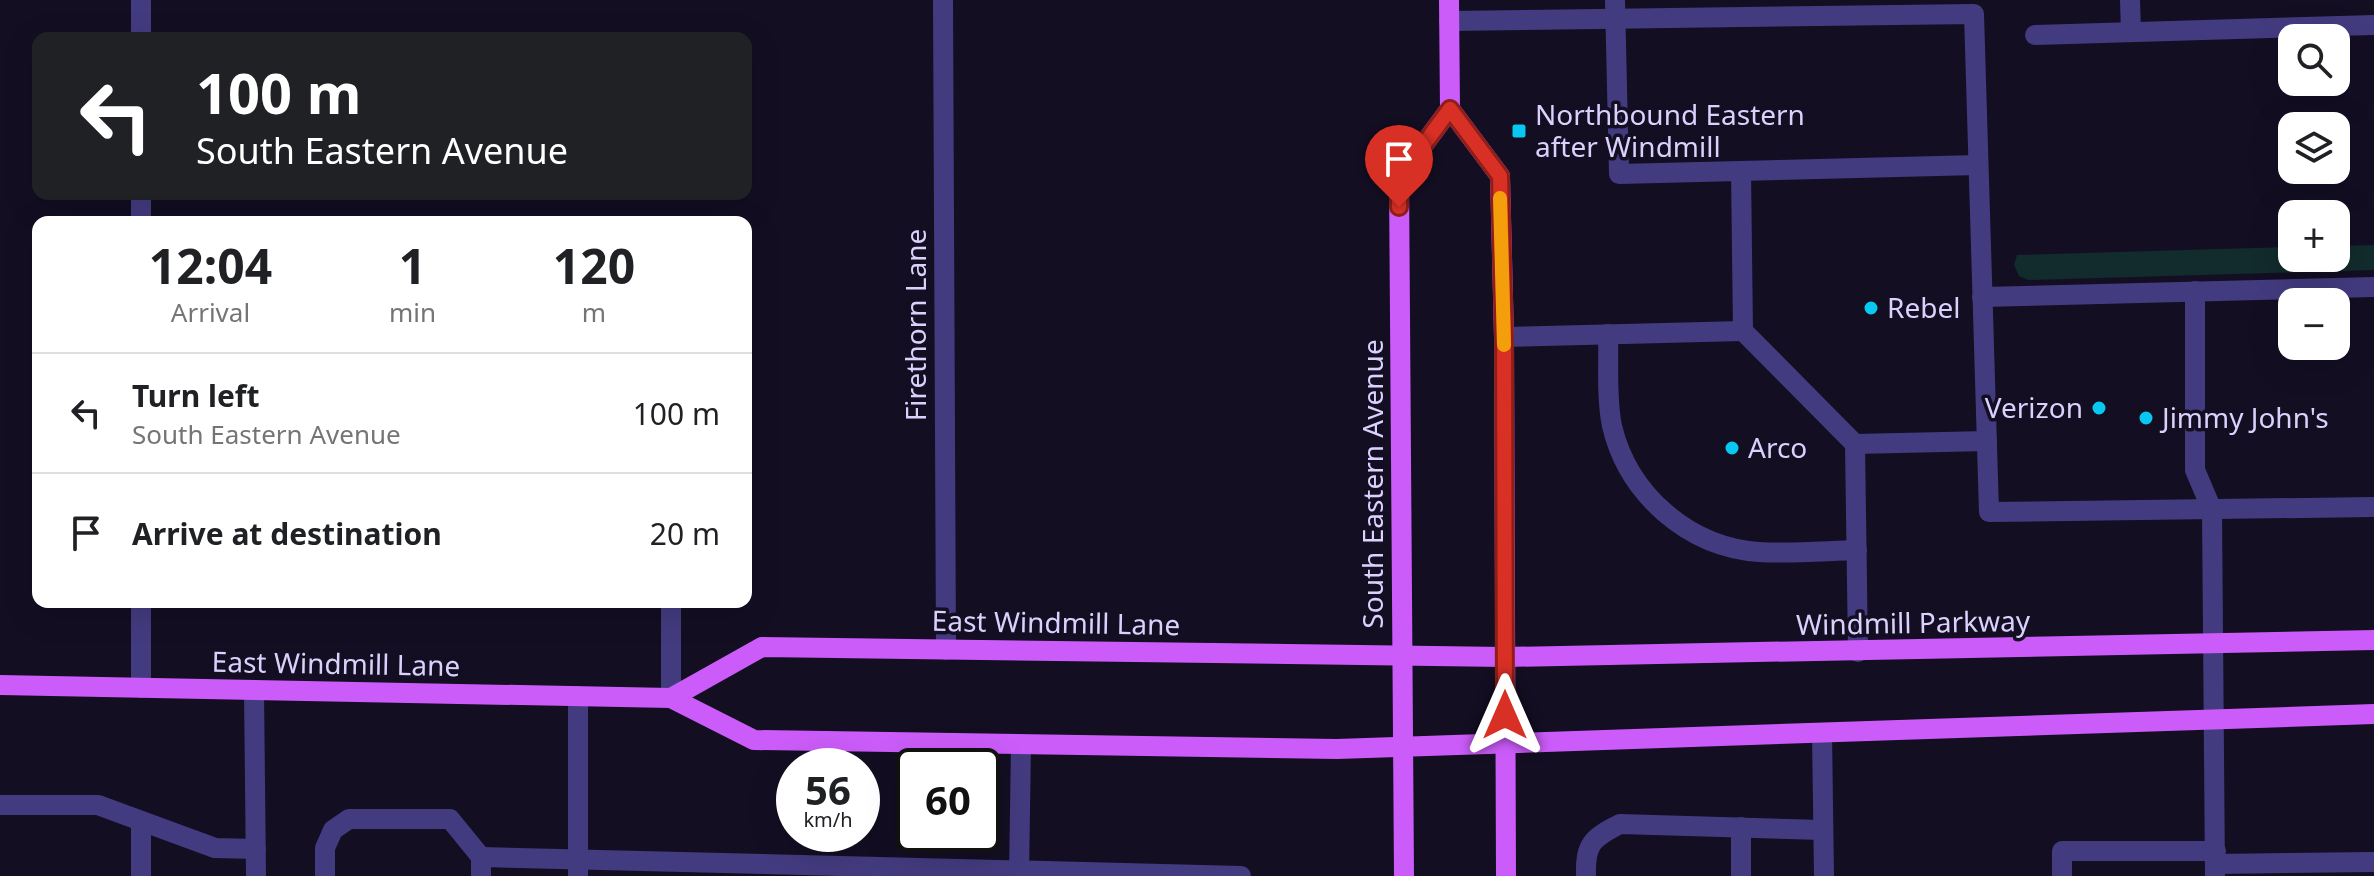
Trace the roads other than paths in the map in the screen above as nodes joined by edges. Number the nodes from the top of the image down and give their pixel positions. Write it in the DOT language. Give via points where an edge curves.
graph roads {
  1 [pos="141,0"];
  2 [pos="943,0"];
  3 [pos="1449,0"];
  4 [pos="2130,0"];
  5 [pos="1834,8"];
  6 [pos="1615,10"];
  7 [pos="1449,21"];
  8 [pos="2374,25"];
  9 [pos="141,32"];
  10 [pos="2131,32"];
  11 [pos="2035,35"];
  12 [pos="1450,109"];
  13 [pos="1978,165"];
  14 [pos="1741,171"];
  15 [pos="2374,287"];
  16 [pos="2195,291"];
  17 [pos="1982,297"];
  18 [pos="1743,331"];
  19 [pos="1608,334"];
  20 [pos="1504,337"];
  21 [pos="1987,441"];
  22 [pos="1855,444"];
  23 [pos="2374,507"];
  24 [pos="2212,510"];
  25 [pos="1857,550"];
  26 [pos="141,608"];
  27 [pos="671,608"];
  28 [pos="2374,640"];
  29 [pos="2214,644"];
  30 [pos="946,650"];
  31 [pos="1858,652"];
  32 [pos="1403,656"];
  33 [pos="1453,657"];
  34 [pos="1505,657"];
  35 [pos="0,685"];
  36 [pos="141,688"];
  37 [pos="254,690"];
  38 [pos="578,696"];
  39 [pos="671,698"];
  40 [pos="2374,714"];
  41 [pos="2214,718"];
  42 [pos="1822,733"];
  43 [pos="1021,744"];
  44 [pos="1505,744"];
  45 [pos="1404,747"];
  46 [pos="0,805"];
  47 [pos="141,821"];
  48 [pos="1741,827"];
  49 [pos="1823,830"];
  50 [pos="256,849"];
  51 [pos="2374,862"];
  52 [pos="2215,864"];
  53 [pos="481,866"];
  54 [pos="578,868"];
  55 [pos="1019,873"];
  56 [pos="1144,875"];
  57 [pos="141,876"];
  58 [pos="256,876"];
  59 [pos="325,876"];
  60 [pos="1241,876"];
  61 [pos="1404,876"];
  62 [pos="1506,876"];
  63 [pos="1586,876"];
  64 [pos="1741,876"];
  65 [pos="1824,876"];
  66 [pos="2062,876"];
  1 -- 9 [label="street"];
  2 -- 30 [label="street, Firethorn Lane"];
  3 -- 7 [label="main road"];
  4 -- 10 [label="street"];
  5 -- 6 [label="street"];
  5 -- 13 [label="street" via="1974,14"];
  6 -- 7 [label="street"];
  6 -- 14 [label="street" via="1619,174"];
  7 -- 12 [label="main road"];
  8 -- 10 [label="street"];
  10 -- 11 [label="street"];
  12 -- 20 [label="main road" via="1500,176"];
  12 -- 32 [label="main road, South Eastern Avenue" via="1399,178"];
  13 -- 14 [label="street"];
  13 -- 17 [label="street"];
  14 -- 18 [label="street"];
  15 -- 16 [label="street"];
  16 -- 17 [label="street"];
  16 -- 24 [label="street" via="2195,470"];
  17 -- 21 [label="street"];
  18 -- 19 [label="street"];
  18 -- 22 [label="street"];
  19 -- 20 [label="street"];
  19 -- 25 [label="street" via="1611,423 1622,460 1646,496 1675,522 1713,542 1757,552"];
  20 -- 34 [label="main road"];
  21 -- 22 [label="street"];
  21 -- 24 [label="street" via="1989,512"];
  22 -- 25 [label="street"];
  23 -- 24 [label="street"];
  24 -- 29 [label="street"];
  25 -- 31 [label="street"];
  26 -- 36 [label="street"];
  27 -- 39 [label="street"];
  28 -- 29 [label="main road, Windmill Parkway"];
  29 -- 31 [label="main road, Windmill Parkway"];
  29 -- 41 [label="street"];
  30 -- 32 [label="main road, East Windmill Lane"];
  30 -- 39 [label="main road, East Windmill Lane" via="762,647"];
  31 -- 34 [label="main road, Windmill Parkway"];
  32 -- 33 [label="main road, East Windmill Lane"];
  32 -- 45 [label="main road, South Eastern Avenue"];
  33 -- 34 [label="main road, Windmill Parkway"];
  34 -- 44 [label="main road"];
  35 -- 36 [label="main road, East Windmill Lane"];
  36 -- 37 [label="main road, East Windmill Lane"];
  37 -- 38 [label="main road, East Windmill Lane"];
  37 -- 50 [label="street"];
  38 -- 39 [label="main road, East Windmill Lane"];
  38 -- 54 [label="street"];
  39 -- 43 [label="main road, East Windmill Lane" via="754,740"];
  40 -- 41 [label="main road"];
  41 -- 42 [label="main road"];
  41 -- 52 [label="street"];
  42 -- 44 [label="main road"];
  42 -- 49 [label="street"];
  43 -- 45 [label="main road, East Windmill Lane"];
  43 -- 55 [label="street"];
  44 -- 45 [label="main road, East Windmill Lane"];
  44 -- 62 [label="main road"];
  45 -- 61 [label="main road, South Eastern Avenue"];
  46 -- 47 [label="street" via="98,805"];
  47 -- 50 [label="street" via="215,848"];
  47 -- 57 [label="street"];
  48 -- 49 [label="street"];
  48 -- 63 [label="street" via="1620,824 1600,834 1585,853"];
  48 -- 64 [label="street"];
  49 -- 65 [label="street"];
  50 -- 58 [label="street"];
  51 -- 52 [label="street"];
  52 -- 66 [label="street" via="2062,851"];
  53 -- 54 [label="street"];
  53 -- 59 [label="street" via="450,819 349,819 333,830 325,848"];
  54 -- 55 [label="street"];
  55 -- 56 [label="street"];
  56 -- 60 [label="street"];
}
